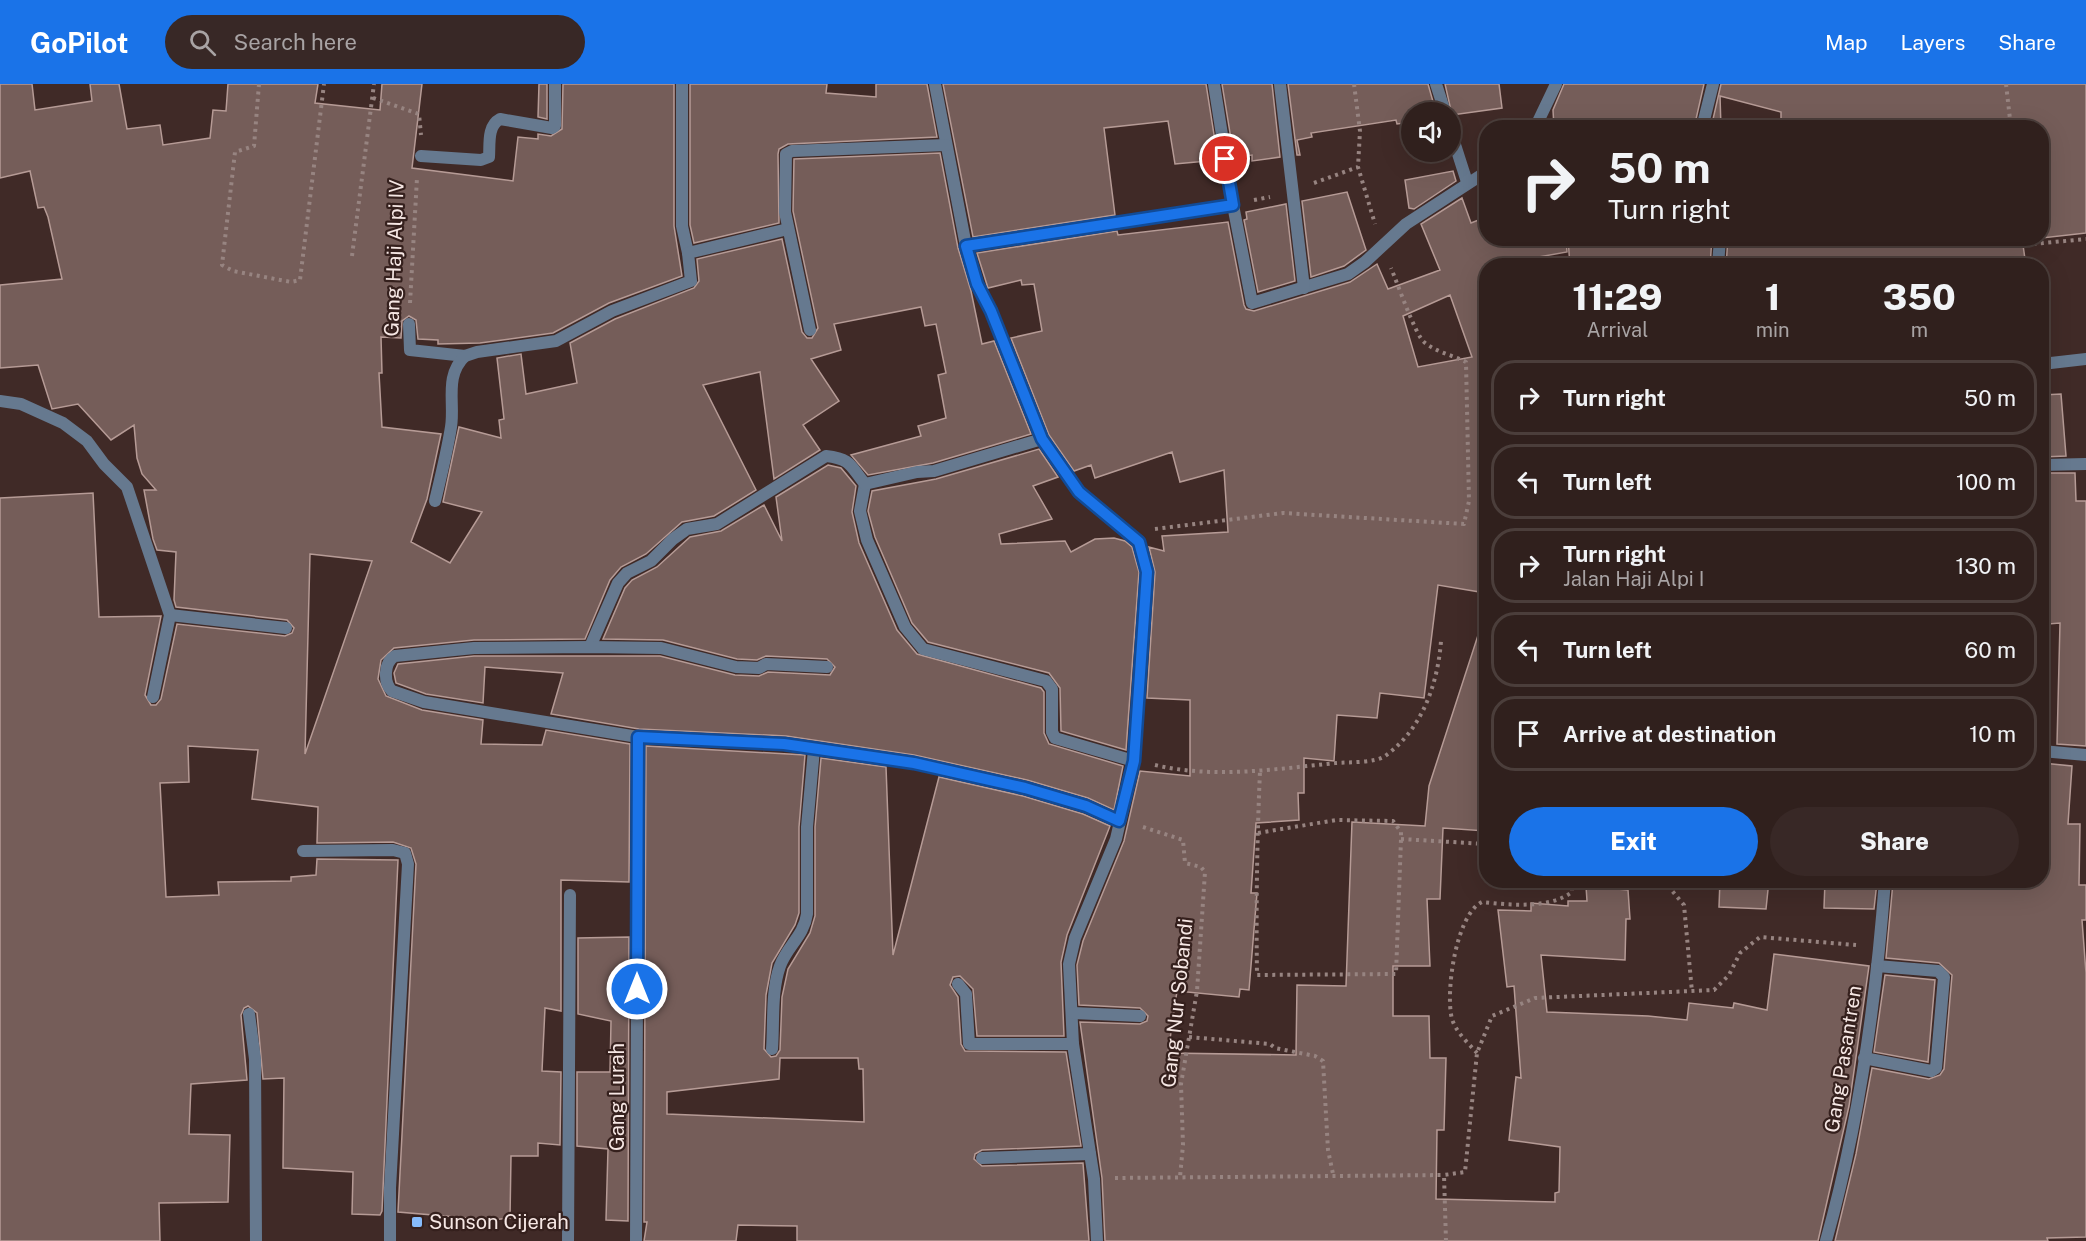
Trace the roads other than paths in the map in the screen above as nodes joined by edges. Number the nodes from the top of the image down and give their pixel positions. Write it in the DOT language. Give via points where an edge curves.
graph roads {
  1 [pos="555,84"];
  2 [pos="682,84"];
  3 [pos="935,84"];
  4 [pos="1214,84"];
  5 [pos="1280,84"];
  6 [pos="1436,84"];
  7 [pos="1556,84"];
  8 [pos="1713,84"];
  9 [pos="1442,102"];
  10 [pos="1539,120"];
  11 [pos="1704,120"];
  12 [pos="946,145"];
  13 [pos="421,156"];
  14 [pos="1461,162"];
  15 [pos="1479,176"];
  16 [pos="1467,182"];
  17 [pos="1233,205"];
  18 [pos="788,229"];
  19 [pos="966,246"];
  20 [pos="688,253"];
  21 [pos="1304,288"];
  22 [pos="409,324"];
  23 [pos="810,330"];
  24 [pos="465,356"];
  25 [pos="2086,359"];
  26 [pos="2049,362"];
  27 [pos="0,401"];
  28 [pos="1042,439"];
  29 [pos="2086,464"];
  30 [pos="2049,465"];
  31 [pos="866,484"];
  32 [pos="435,501"];
  33 [pos="170,615"];
  34 [pos="286,628"];
  35 [pos="590,646"];
  36 [pos="827,667"];
  37 [pos="153,697"];
  38 [pos="638,737"];
  39 [pos="814,749"];
  40 [pos="2049,752"];
  41 [pos="2086,755"];
  42 [pos="1134,761"];
  43 [pos="1119,821"];
  44 [pos="303,851"];
  45 [pos="1885,888"];
  46 [pos="570,895"];
  47 [pos="1877,966"];
  48 [pos="958,984"];
  49 [pos="1073,1013"];
  50 [pos="249,1014"];
  51 [pos="1140,1016"];
  52 [pos="1073,1044"];
  53 [pos="772,1050"];
  54 [pos="1864,1058"];
  55 [pos="1090,1154"];
  56 [pos="982,1158"];
  57 [pos="256,1241"];
  58 [pos="390,1241"];
  59 [pos="568,1241"];
  60 [pos="636,1241"];
  61 [pos="1097,1241"];
  62 [pos="1826,1241"];
  1 -- 13 [label="street" via="552,128 500,119 491,128 489,158"];
  2 -- 20 [label="street" via="682,226"];
  3 -- 12 [label="street"];
  4 -- 17 [label="street"];
  5 -- 21 [label="street"];
  6 -- 9 [label="street"];
  7 -- 10 [label="street"];
  8 -- 11 [label="street"];
  12 -- 18 [label="street" via="789,152 785,212"];
  12 -- 19 [label="street"];
  14 -- 16 [label="street"];
  15 -- 16 [label="street"];
  16 -- 21 [label="street" via="1406,224 1348,274"];
  17 -- 19 [label="street"];
  17 -- 21 [label="street" via="1252,303"];
  18 -- 20 [label="street"];
  18 -- 23 [label="street"];
  19 -- 28 [label="street" via="977,284"];
  20 -- 24 [label="street, Gang Haji Alpi IV" via="691,281 612,311 556,341"];
  22 -- 24 [label="street, Gang Haji Alpi IV" via="410,350"];
  24 -- 32 [label="street" via="458,362 450,391 452,424"];
  25 -- 26 [label="street"];
  27 -- 33 [label="street" via="21,404 63,423 87,441 127,487"];
  28 -- 31 [label="street" via="934,471"];
  28 -- 42 [label="street" via="1079,492 1139,542 1147,590"];
  29 -- 30 [label="street"];
  31 -- 35 [label="street" via="852,464 826,456 717,524 687,529 651,561 627,573 618,583"];
  31 -- 42 [label="street" via="860,511 867,540 905,627 923,649 1046,681 1052,689 1055,738"];
  33 -- 34 [label="street"];
  33 -- 37 [label="street"];
  35 -- 36 [label="street" via="661,648 736,667 800,663"];
  35 -- 38 [label="street" via="474,648 395,656 387,666 387,681 392,691 424,702"];
  38 -- 39 [label="street"];
  38 -- 60 [label="street, Gang Lurah"];
  39 -- 43 [label="street" via="914,763 1025,788 1086,806"];
  39 -- 53 [label="street" via="807,821 806,926 780,966"];
  40 -- 41 [label="street"];
  42 -- 43 [label="street"];
  43 -- 49 [label="street" via="1116,839 1071,950"];
  44 -- 58 [label="street" via="393,850 405,853 408,864"];
  45 -- 47 [label="street, Gang Pasantren"];
  46 -- 59 [label="street"];
  47 -- 54 [label="street, Gang Pasantren"];
  47 -- 54 [label="street" via="1942,973 1936,1068 1930,1071"];
  48 -- 52 [label="street" via="966,994 969,1044"];
  49 -- 51 [label="street"];
  49 -- 52 [label="street"];
  50 -- 57 [label="street" via="255,1059"];
  52 -- 55 [label="street"];
  54 -- 62 [label="street, Gang Pasantren" via="1841,1189"];
  55 -- 56 [label="street"];
  55 -- 61 [label="street"];
}
